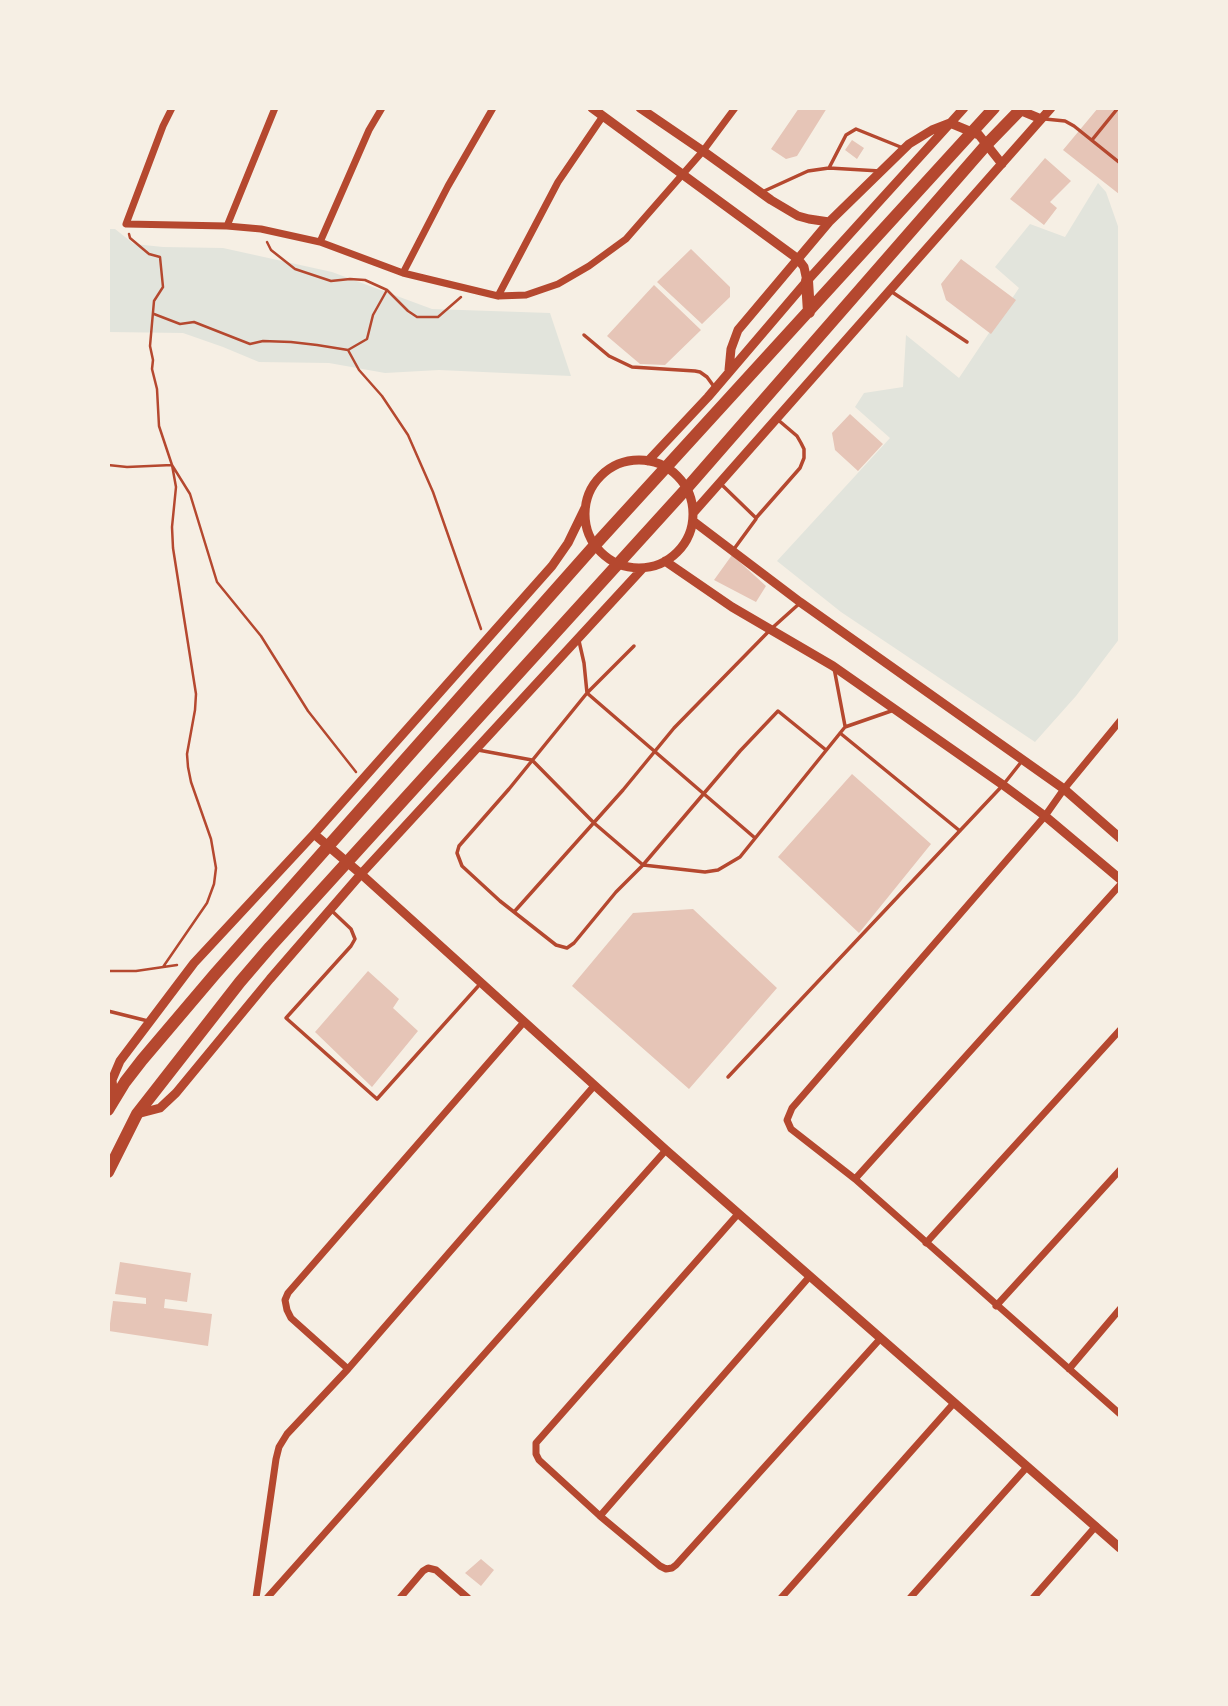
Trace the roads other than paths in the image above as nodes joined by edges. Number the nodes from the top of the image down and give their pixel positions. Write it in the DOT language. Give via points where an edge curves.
graph roads {
  1 [pos="172,108"];
  2 [pos="275,108"];
  3 [pos="383,108"];
  4 [pos="493,108"];
  5 [pos="592,108"];
  6 [pos="640,108"];
  7 [pos="736,108"];
  8 [pos="964,108"];
  9 [pos="994,108"];
  10 [pos="1051,108"];
  11 [pos="1118,108"];
  12 [pos="1019,109"];
  13 [pos="603,116"];
  14 [pos="1041,119"];
  15 [pos="950,123"];
  16 [pos="972,131"];
  17 [pos="1092,140"];
  18 [pos="987,144"];
  19 [pos="904,149"];
  20 [pos="703,151"];
  21 [pos="1119,163"];
  22 [pos="1002,164"];
  23 [pos="829,168"];
  24 [pos="881,171"];
  25 [pos="683,174"];
  26 [pos="761,192"];
  27 [pos="829,222"];
  28 [pos="227,226"];
  29 [pos="320,242"];
  30 [pos="798,259"];
  31 [pos="403,273"];
  32 [pos="807,281"];
  33 [pos="890,290"];
  34 [pos="498,296"];
  35 [pos="809,312"];
  36 [pos="584,335"];
  37 [pos="967,342"];
  38 [pos="729,372"];
  39 [pos="715,388"];
  40 [pos="777,419"];
  41 [pos="648,461"];
  42 [pos="665,469"];
  43 [pos="720,484"];
  44 [pos="686,489"];
  45 [pos="585,508"];
  46 [pos="694,516"];
  47 [pos="756,519"];
  48 [pos="595,545"];
  49 [pos="732,551"];
  50 [pos="665,561"];
  51 [pos="617,564"];
  52 [pos="643,568"];
  53 [pos="800,603"];
  54 [pos="771,629"];
  55 [pos="578,639"];
  56 [pos="634,646"];
  57 [pos="833,666"];
  58 [pos="587,693"];
  59 [pos="896,710"];
  60 [pos="1119,722"];
  61 [pos="845,727"];
  62 [pos="840,733"];
  63 [pos="476,749"];
  64 [pos="826,750"];
  65 [pos="655,751"];
  66 [pos="1023,759"];
  67 [pos="532,760"];
  68 [pos="1003,785"];
  69 [pos="1064,789"];
  70 [pos="703,795"];
  71 [pos="1045,816"];
  72 [pos="594,823"];
  73 [pos="960,831"];
  74 [pos="314,834"];
  75 [pos="755,838"];
  76 [pos="1119,838"];
  77 [pos="329,846"];
  78 [pos="346,862"];
  79 [pos="643,865"];
  80 [pos="361,874"];
  81 [pos="1119,879"];
  82 [pos="1119,885"];
  83 [pos="330,909"];
  84 [pos="514,912"];
  85 [pos="481,983"];
  86 [pos="108,1011"];
  87 [pos="150,1022"];
  88 [pos="524,1022"];
  89 [pos="1119,1030"];
  90 [pos="727,1077"];
  91 [pos="110,1083"];
  92 [pos="594,1086"];
  93 [pos="112,1105"];
  94 [pos="136,1114"];
  95 [pos="666,1150"];
  96 [pos="1119,1170"];
  97 [pos="108,1172"];
  98 [pos="855,1179"];
  99 [pos="738,1214"];
  100 [pos="926,1243"];
  101 [pos="810,1276"];
  102 [pos="996,1306"];
  103 [pos="1119,1309"];
  104 [pos="880,1339"];
  105 [pos="348,1369"];
  106 [pos="1069,1369"];
  107 [pos="954,1403"];
  108 [pos="1119,1414"];
  109 [pos="1027,1467"];
  110 [pos="600,1516"];
  111 [pos="1096,1526"];
  112 [pos="1119,1548"];
  113 [pos="256,1598"];
  114 [pos="267,1598"];
  115 [pos="400,1598"];
  116 [pos="468,1598"];
  117 [pos="781,1598"];
  118 [pos="910,1598"];
  119 [pos="1033,1598"];
  1 -- 28 [label="street" via="126,224"];
  2 -- 28 [label="street"];
  3 -- 29 [label="street"];
  4 -- 31 [label="street"];
  5 -- 13 [label="street"];
  6 -- 20 [label="street"];
  7 -- 20 [label="street"];
  8 -- 15 [label="street"];
  9 -- 16 [label="main road"];
  10 -- 14 [label="street"];
  11 -- 17 [label="lane"];
  12 -- 14 [label="street"];
  12 -- 18 [label="main road"];
  13 -- 25 [label="street"];
  13 -- 34 [label="street" via="558,181"];
  14 -- 17 [label="lane" via="1065,121"];
  14 -- 22 [label="street"];
  15 -- 16 [label="street"];
  15 -- 19 [label="street"];
  15 -- 32 [label="street"];
  16 -- 18 [label="street"];
  16 -- 35 [label="main road"];
  17 -- 21 [label="lane"];
  18 -- 22 [label="street"];
  18 -- 44 [label="main road"];
  19 -- 23 [label="lane" via="856,129 846,135"];
  19 -- 24 [label="street"];
  20 -- 25 [label="street"];
  20 -- 26 [label="street"];
  22 -- 33 [label="street"];
  23 -- 24 [label="lane"];
  23 -- 26 [label="lane"];
  24 -- 27 [label="street"];
  25 -- 30 [label="street"];
  25 -- 34 [label="street" via="626,239 589,266 526,295"];
  26 -- 27 [label="street" via="798,216"];
  27 -- 30 [label="street"];
  28 -- 29 [label="street"];
  29 -- 31 [label="street"];
  30 -- 32 [label="street"];
  30 -- 38 [label="street" via="738,330"];
  31 -- 34 [label="street"];
  32 -- 35 [label="main road"];
  32 -- 38 [label="street"];
  33 -- 37 [label="lane"];
  33 -- 40 [label="street"];
  35 -- 42 [label="main road"];
  36 -- 39 [label="lane" via="609,356 632,367 700,372"];
  38 -- 39 [label="street"];
  39 -- 41 [label="street"];
  40 -- 43 [label="street"];
  40 -- 47 [label="lane" via="797,436 804,458"];
  41 -- 42 [label="street"];
  41 -- 45 [label="street" via="626,462 603,474"];
  42 -- 44 [label="street"];
  42 -- 48 [label="main road"];
  43 -- 46 [label="street"];
  43 -- 47 [label="lane"];
  44 -- 46 [label="street"];
  44 -- 51 [label="main road"];
  45 -- 48 [label="street"];
  45 -- 74 [label="street" via="552,566"];
  46 -- 49 [label="street"];
  46 -- 50 [label="street" via="686,540"];
  47 -- 49 [label="lane"];
  48 -- 51 [label="street"];
  48 -- 77 [label="main road"];
  49 -- 53 [label="street"];
  50 -- 52 [label="street"];
  50 -- 54 [label="street"];
  51 -- 52 [label="street"];
  51 -- 78 [label="main road"];
  52 -- 55 [label="street"];
  53 -- 54 [label="lane"];
  53 -- 66 [label="street"];
  54 -- 57 [label="street"];
  54 -- 65 [label="lane"];
  55 -- 58 [label="lane"];
  55 -- 63 [label="street"];
  56 -- 58 [label="lane"];
  57 -- 59 [label="street"];
  57 -- 61 [label="lane"];
  58 -- 65 [label="lane"];
  58 -- 67 [label="lane"];
  59 -- 61 [label="lane"];
  59 -- 68 [label="street"];
  60 -- 69 [label="street"];
  61 -- 62 [label="lane"];
  62 -- 64 [label="lane"];
  62 -- 73 [label="lane"];
  63 -- 67 [label="lane"];
  63 -- 80 [label="street"];
  64 -- 70 [label="lane" via="778,711"];
  64 -- 75 [label="lane"];
  65 -- 70 [label="lane"];
  65 -- 72 [label="lane"];
  66 -- 68 [label="lane"];
  66 -- 69 [label="street"];
  67 -- 72 [label="lane"];
  67 -- 84 [label="lane" via="457,853 462,866"];
  68 -- 71 [label="street"];
  68 -- 73 [label="lane"];
  69 -- 71 [label="street"];
  69 -- 76 [label="street"];
  70 -- 75 [label="lane"];
  70 -- 79 [label="lane"];
  71 -- 81 [label="street"];
  71 -- 98 [label="street" via="792,1108 787,1120 791,1129"];
  72 -- 79 [label="lane"];
  72 -- 84 [label="lane"];
  73 -- 90 [label="lane"];
  74 -- 77 [label="street"];
  74 -- 87 [label="street" via="194,963"];
  75 -- 79 [label="lane" via="740,857 718,870"];
  77 -- 78 [label="street"];
  77 -- 93 [label="main road" via="159,1040"];
  78 -- 80 [label="street"];
  78 -- 94 [label="main road" via="240,982"];
  79 -- 84 [label="lane" via="567,948 556,946"];
  80 -- 83 [label="street"];
  80 -- 85 [label="street"];
  82 -- 98 [label="street"];
  83 -- 85 [label="lane" via="355,939 286,1018 377,1099"];
  83 -- 94 [label="street" via="176,1093 160,1108"];
  85 -- 88 [label="street"];
  86 -- 87 [label="lane"];
  87 -- 91 [label="street" via="120,1061"];
  88 -- 92 [label="street"];
  88 -- 105 [label="street" via="288,1293 285,1300 291,1318"];
  89 -- 100 [label="street"];
  91 -- 93 [label="street"];
  92 -- 95 [label="street"];
  92 -- 105 [label="street"];
  93 -- 94 [label="main road"];
  94 -- 97 [label="main road"];
  95 -- 99 [label="street"];
  95 -- 114 [label="street"];
  96 -- 102 [label="street"];
  98 -- 100 [label="street"];
  99 -- 101 [label="street"];
  99 -- 110 [label="street" via="536,1443 539,1460"];
  100 -- 102 [label="street"];
  101 -- 104 [label="street"];
  101 -- 110 [label="street"];
  102 -- 106 [label="street"];
  103 -- 106 [label="street"];
  104 -- 107 [label="street"];
  104 -- 110 [label="street" via="676,1565 660,1566"];
  105 -- 113 [label="street" via="279,1447"];
  106 -- 108 [label="street"];
  107 -- 109 [label="street"];
  107 -- 117 [label="street"];
  109 -- 111 [label="street"];
  109 -- 118 [label="street"];
  111 -- 112 [label="street"];
  111 -- 119 [label="street"];
  115 -- 116 [label="street" via="428,1568"];
}
